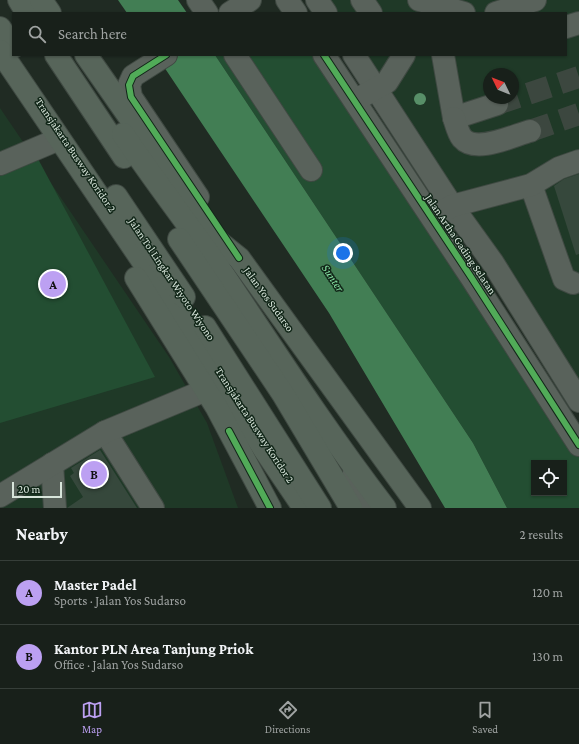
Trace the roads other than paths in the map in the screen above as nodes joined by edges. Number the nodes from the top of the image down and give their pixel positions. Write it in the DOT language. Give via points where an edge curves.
graph roads {
  1 [pos="19,0"];
  2 [pos="41,0"];
  3 [pos="198,0"];
  4 [pos="250,0"];
  5 [pos="287,0"];
  6 [pos="317,0"];
  7 [pos="362,0"];
  8 [pos="419,0"];
  9 [pos="535,0"];
  10 [pos="26,12"];
  11 [pos="49,12"];
  12 [pos="206,12"];
  13 [pos="232,12"];
  14 [pos="295,12"];
  15 [pos="325,12"];
  16 [pos="370,12"];
  17 [pos="461,12"];
  18 [pos="499,12"];
  19 [pos="579,23"];
  20 [pos="567,27"];
  21 [pos="0,28"];
  22 [pos="0,43"];
  23 [pos="12,46"];
  24 [pos="19,56"];
  25 [pos="57,56"];
  26 [pos="72,56"];
  27 [pos="87,56"];
  28 [pos="164,56"];
  29 [pos="236,56"];
  30 [pos="325,56"];
  31 [pos="355,56"];
  32 [pos="403,56"];
  33 [pos="443,56"];
  34 [pos="1,65"];
  35 [pos="375,88"];
  36 [pos="355,100"];
  37 [pos="497,104"];
  38 [pos="454,118"];
  39 [pos="530,131"];
  40 [pos="52,142"];
  41 [pos="579,161"];
  42 [pos="0,164"];
  43 [pos="311,170"];
  44 [pos="531,185"];
  45 [pos="452,206"];
  46 [pos="432,218"];
  47 [pos="239,258"];
  48 [pos="573,283"];
  49 [pos="187,360"];
  50 [pos="206,390"];
  51 [pos="579,401"];
  52 [pos="229,430"];
  53 [pos="106,432"];
  54 [pos="579,445"];
  55 [pos="348,460"];
  56 [pos="52,464"];
  57 [pos="0,496"];
  58 [pos="54,508"];
  59 [pos="153,508"];
  60 [pos="252,508"];
  61 [pos="270,508"];
  62 [pos="290,508"];
  63 [pos="304,508"];
  64 [pos="309,508"];
  65 [pos="320,508"];
  66 [pos="351,508"];
  67 [pos="369,508"];
  68 [pos="373,508"];
  69 [pos="385,508"];
  70 [pos="420,508"];
  1 -- 10 [label="highway"];
  2 -- 11 [label="highway"];
  3 -- 12 [label="street"];
  4 -- 13 [label="street"];
  5 -- 14 [label="street"];
  6 -- 15 [label="street"];
  7 -- 16 [label="street"];
  8 -- 17 [label="street"];
  9 -- 18 [label="street"];
  19 -- 20 [label="street"];
  21 -- 23 [label="highway"];
  22 -- 64 [label="street, Transjakarta Busway Koridor 2" via="239,399"];
  24 -- 65 [label="highway, Jalan Tol Lingkar Wiyoto Wiyono" via="224,356"];
  25 -- 66 [label="highway" via="283,394"];
  26 -- 55 [label="highway" via="155,182 224,276"];
  27 -- 47 [label="highway, Jalan Yos Sudarso" via="214,238"];
  28 -- 47 [label="street" via="132,76 129,85 131,97"];
  29 -- 43 [label="street"];
  30 -- 36 [label="street, Jalan Artha Gading Selatan"];
  31 -- 35 [label="street, Jalan Artha Gading Selatan"];
  32 -- 35 [label="street" via="387,82"];
  33 -- 38 [label="street"];
  34 -- 40 [label="highway"];
  34 -- 63 [label="highway" via="204,353"];
  35 -- 36 [label="street"];
  35 -- 45 [label="street, Jalan Artha Gading Selatan"];
  36 -- 46 [label="street, Jalan Artha Gading Selatan"];
  37 -- 38 [label="street"];
  38 -- 39 [label="street" via="461,137 469,144 480,146"];
  40 -- 42 [label="street"];
  40 -- 49 [label="highway"];
  41 -- 44 [label="street" via="559,168"];
  44 -- 45 [label="street"];
  44 -- 48 [label="street" via="564,279"];
  45 -- 46 [label="street"];
  45 -- 51 [label="street, Jalan Artha Gading Selatan" via="493,263"];
  46 -- 54 [label="street, Jalan Artha Gading Selatan"];
  47 -- 70 [label="highway, Jalan Yos Sudarso"];
  49 -- 50 [label="highway"];
  49 -- 62 [label="highway" via="208,377"];
  50 -- 52 [label="highway"];
  50 -- 53 [label="street"];
  52 -- 60 [label="highway"];
  52 -- 61 [label="highway"];
  53 -- 56 [label="street"];
  53 -- 59 [label="street"];
  55 -- 67 [label="street"];
  55 -- 68 [label="highway"];
  55 -- 69 [label="highway"];
  56 -- 57 [label="street"];
  56 -- 58 [label="street"];
}
